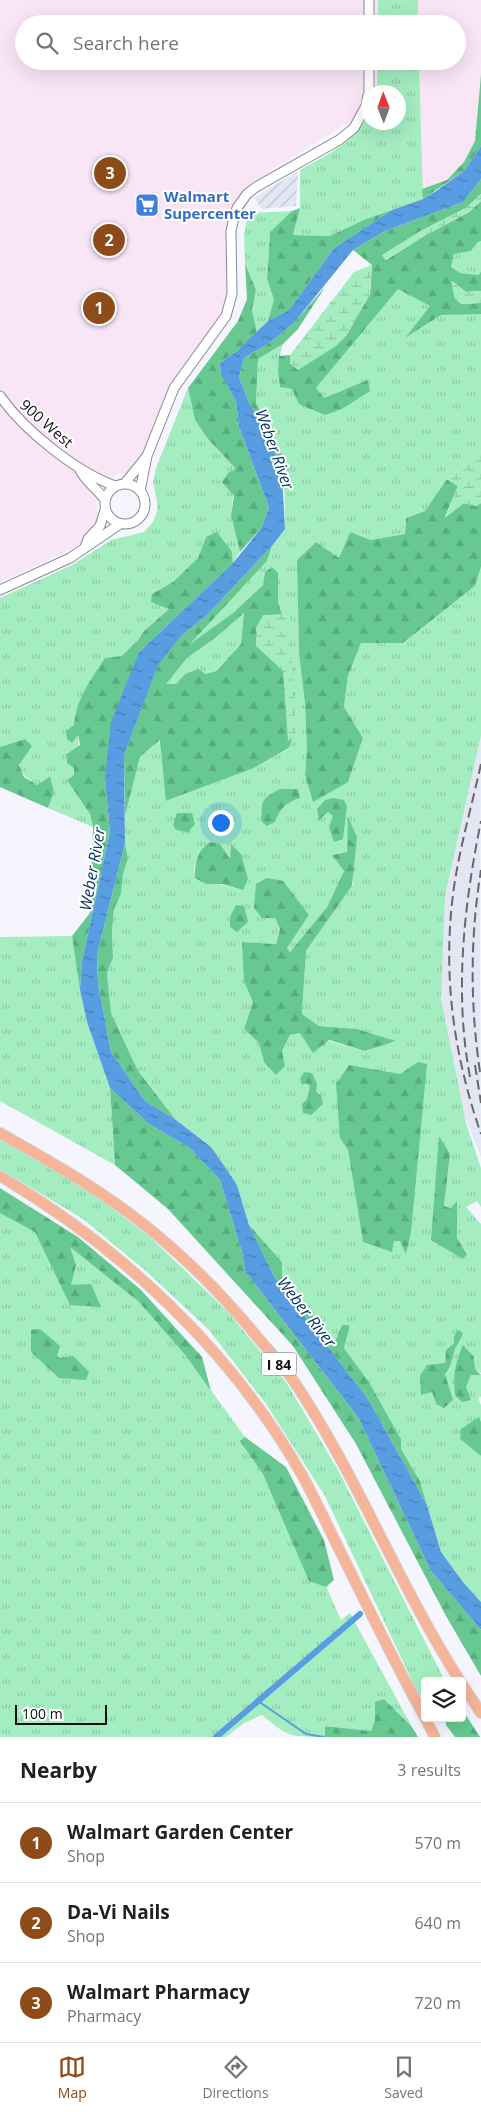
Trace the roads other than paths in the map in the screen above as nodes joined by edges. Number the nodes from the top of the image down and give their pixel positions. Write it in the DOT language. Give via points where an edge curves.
graph roads {
  1 [pos="369,0"];
  2 [pos="369,15"];
  3 [pos="369,70"];
  4 [pos="369,85"];
  5 [pos="361,115"];
  6 [pos="0,396"];
  7 [pos="147,456"];
  8 [pos="79,468"];
  9 [pos="125,483"];
  10 [pos="115,486"];
  11 [pos="140,491"];
  12 [pos="105,500"];
  13 [pos="105,510"];
  14 [pos="120,524"];
  15 [pos="85,547"];
  16 [pos="0,590"];
  17 [pos="0,1133"];
  18 [pos="0,1176"];
  19 [pos="457,1677"];
  20 [pos="466,1690"];
  21 [pos="421,1711"];
  22 [pos="481,1714"];
  23 [pos="427,1722"];
  24 [pos="436,1737"];
  1 -- 2 [label="street"];
  3 -- 4 [label="street"];
  5 -- 7 [label="street" via="354,128 339,140 256,187 237,208 231,231 232,294 226,316 174,388"];
  6 -- 8 [label="street, 900 West" via="31,430"];
  7 -- 9 [label="street"];
  7 -- 11 [label="street"];
  8 -- 10 [label="street, 900 West"];
  8 -- 12 [label="street, 900 West"];
  9 -- 10 [label="street"];
  9 -- 11 [label="street"];
  10 -- 12 [label="street"];
  11 -- 14 [label="street" via="145,501 144,512 132,523"];
  12 -- 13 [label="street"];
  13 -- 14 [label="street"];
  13 -- 15 [label="street" via="100,526"];
  14 -- 15 [label="street"];
  15 -- 16 [label="street" via="70,558"];
  17 -- 19 [label="highway, I 84" via="86,1183 120,1207 153,1232 230,1303 297,1387 346,1469 438,1646"];
  18 -- 21 [label="highway, I 84" via="81,1229 144,1280 209,1347 264,1414 302,1476"];
  20 -- 22 [label="highway"];
  23 -- 24 [label="highway, I 84"];
}
